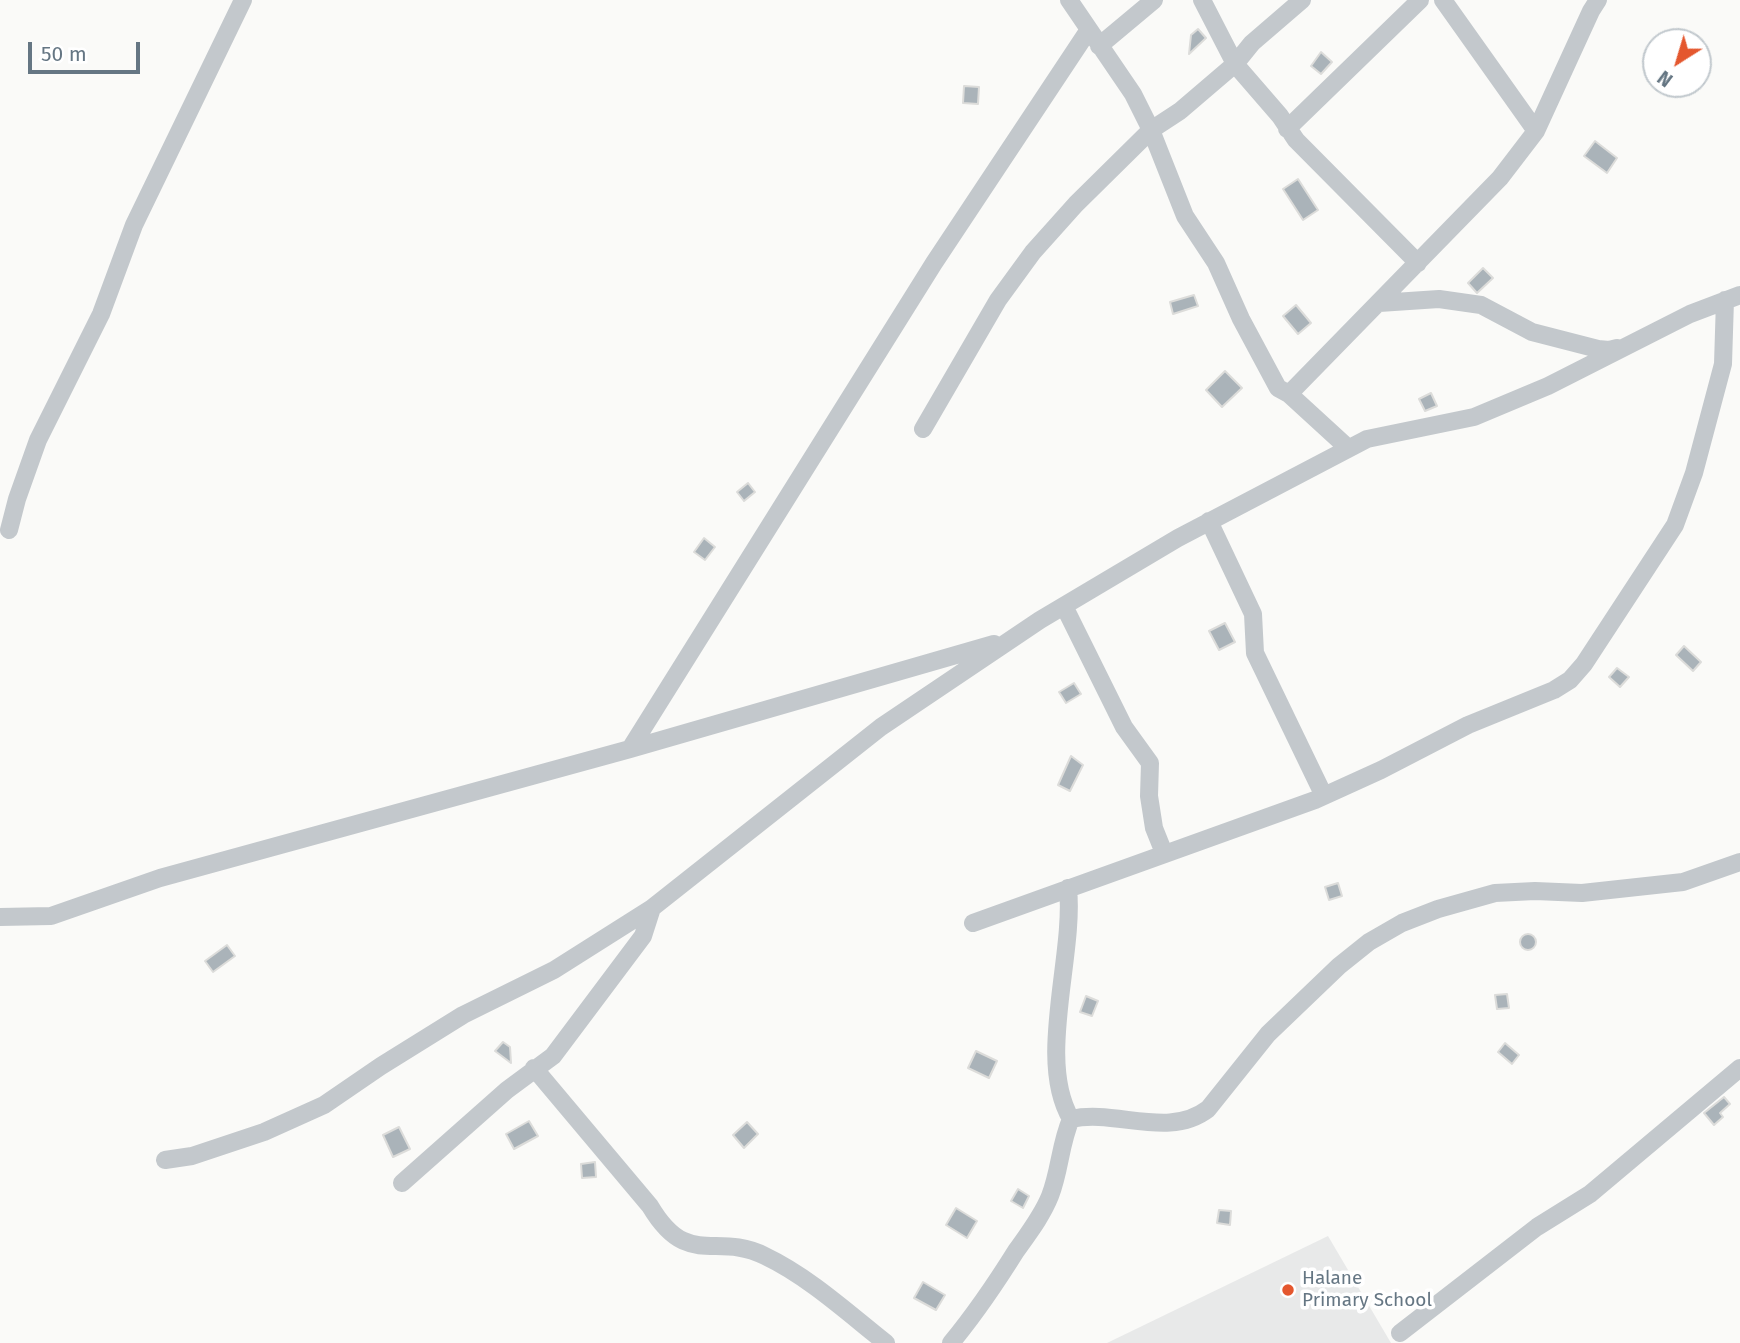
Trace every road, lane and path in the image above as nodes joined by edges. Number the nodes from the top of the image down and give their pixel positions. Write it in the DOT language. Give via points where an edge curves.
graph roads {
  1 [pos="243,0"];
  2 [pos="1069,0"];
  3 [pos="1154,0"];
  4 [pos="1202,0"];
  5 [pos="1302,0"];
  6 [pos="1420,0"];
  7 [pos="1443,0"];
  8 [pos="1598,0"];
  9 [pos="1088,30"];
  10 [pos="1098,46"];
  11 [pos="1236,64"];
  12 [pos="1287,129"];
  13 [pos="1151,130"];
  14 [pos="1536,131"];
  15 [pos="1418,263"];
  16 [pos="1733,297"];
  17 [pos="1379,303"];
  18 [pos="1637,341"];
  19 [pos="1289,394"];
  20 [pos="923,429"];
  21 [pos="1348,448"];
  22 [pos="1209,521"];
  23 [pos="9,530"];
  24 [pos="1064,606"];
  25 [pos="1011,639"];
  26 [pos="630,749"];
  27 [pos="1324,796"];
  28 [pos="1164,853"];
  29 [pos="1740,862"];
  30 [pos="1068,888"];
  31 [pos="652,908"];
  32 [pos="0,917"];
  33 [pos="973,923"];
  34 [pos="534,1068"];
  35 [pos="1740,1068"];
  36 [pos="1071,1119"];
  37 [pos="165,1160"];
  38 [pos="402,1183"];
  39 [pos="1400,1333"];
  40 [pos="887,1343"];
  41 [pos="951,1343"];
  1 -- 23 [label="street" via="134,225 102,314 38,440"];
  2 -- 9 [label="street"];
  3 -- 10 [label="street"];
  4 -- 11 [label="street"];
  5 -- 11 [label="street" via="1252,43"];
  6 -- 12 [label="street"];
  7 -- 14 [label="street"];
  8 -- 14 [label="street"];
  9 -- 10 [label="street"];
  9 -- 26 [label="street" via="919,287"];
  10 -- 13 [label="street" via="1133,94"];
  11 -- 12 [label="street"];
  11 -- 13 [label="street"];
  12 -- 15 [label="street"];
  13 -- 19 [label="street" via="1185,216 1216,263 1279,388"];
  13 -- 20 [label="street" via="1033,252 998,300"];
  14 -- 15 [label="street" via="1500,178"];
  15 -- 17 [label="street"];
  16 -- 18 [label="street"];
  16 -- 27 [label="street" via="1723,364 1675,525 1584,664 1554,690 1468,725"];
  17 -- 18 [label="street" via="1439,299 1481,305 1532,332 1598,349"];
  17 -- 19 [label="street"];
  18 -- 21 [label="street" via="1474,417 1367,439"];
  19 -- 21 [label="street"];
  21 -- 22 [label="street"];
  22 -- 24 [label="street"];
  22 -- 27 [label="street" via="1253,614 1255,653"];
  24 -- 25 [label="street"];
  24 -- 28 [label="street" via="1125,727 1150,763 1149,796"];
  25 -- 26 [label="street"];
  25 -- 31 [label="street" via="881,727"];
  26 -- 32 [label="street" via="160,878 51,916"];
  27 -- 28 [label="street"];
  28 -- 30 [label="street"];
  29 -- 36 [label="street" via="1684,882 1582,893 1495,893 1402,923 1339,966 1268,1034 1196,1118 1180,1123 1088,1115"];
  30 -- 33 [label="street"];
  30 -- 36 [label="street" via="1057,1062 1059,1091"];
  31 -- 34 [label="street" via="643,936 553,1056"];
  31 -- 37 [label="street" via="554,970 463,1015 324,1105 264,1132"];
  34 -- 38 [label="street"];
  34 -- 40 [label="street" via="674,1237 694,1245 733,1245 764,1255"];
  35 -- 39 [label="street" via="1590,1194 1537,1227"];
  36 -- 41 [label="street" via="1043,1210"];
}
